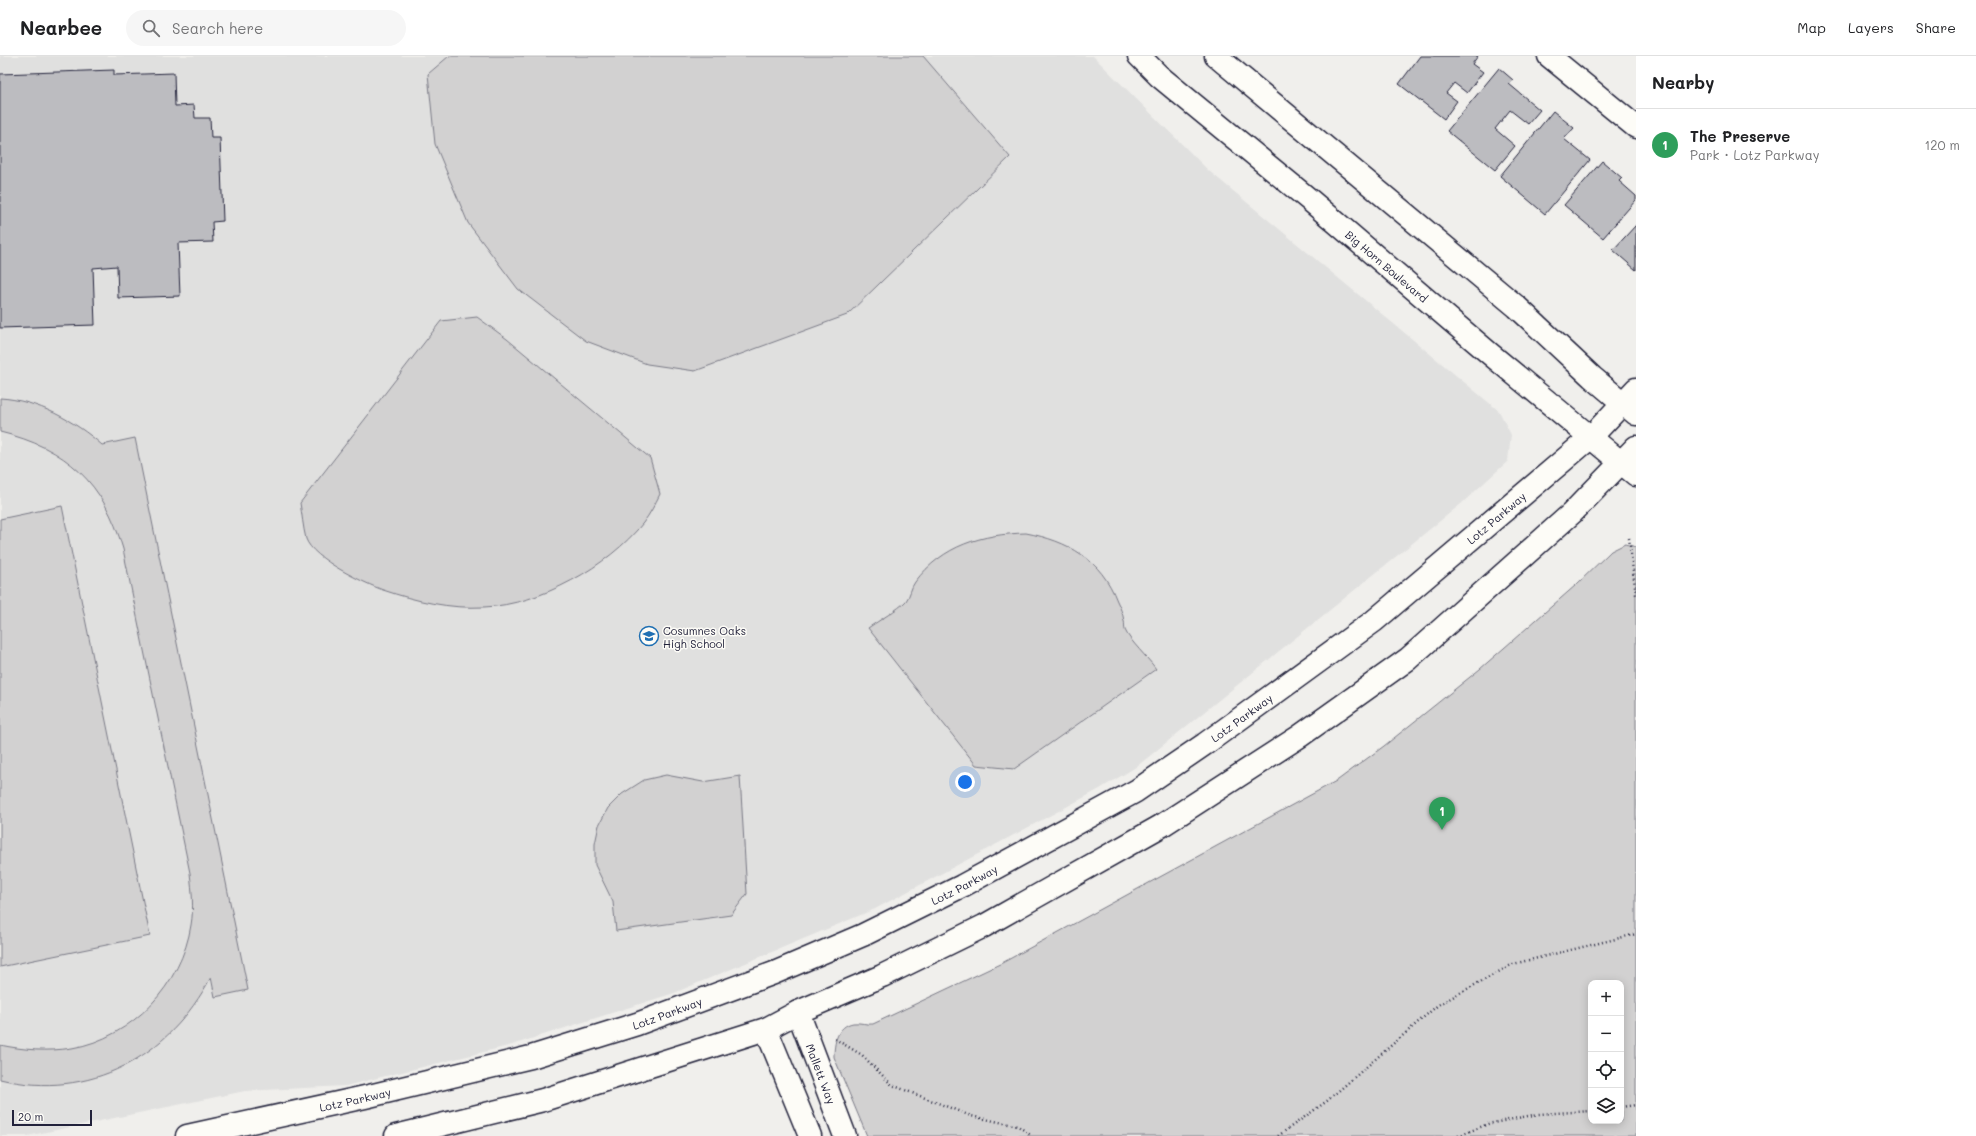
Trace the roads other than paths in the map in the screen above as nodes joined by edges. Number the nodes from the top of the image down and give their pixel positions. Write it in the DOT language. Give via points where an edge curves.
graph roads {
  1 [pos="1139,56"];
  2 [pos="1216,56"];
  3 [pos="1548,56"];
  4 [pos="1636,127"];
  5 [pos="1632,402"];
  6 [pos="1591,437"];
  7 [pos="1636,447"];
  8 [pos="1629,470"];
  9 [pos="798,1012"];
  10 [pos="766,1029"];
  11 [pos="187,1136"];
  12 [pos="396,1136"];
  13 [pos="810,1136"];
  14 [pos="845,1136"];
  1 -- 6 [label="street, Big Horn Boulevard" via="1159,76"];
  2 -- 5 [label="street" via="1517,307 1592,377"];
  3 -- 4 [label="street"];
  5 -- 6 [label="street, Lotz Parkway"];
  6 -- 8 [label="street, Big Horn Boulevard"];
  6 -- 11 [label="street, Lotz Parkway" via="1374,621 1205,744 1136,791 962,886 863,935 774,973 637,1024 531,1056 365,1097"];
  7 -- 8 [label="street"];
  8 -- 9 [label="street" via="1572,513 1408,659 1300,736 1160,826 984,926 882,976"];
  9 -- 10 [label="street"];
  9 -- 14 [label="street, Mallett Way"];
  10 -- 12 [label="street" via="543,1100"];
  10 -- 13 [label="street"];
}
